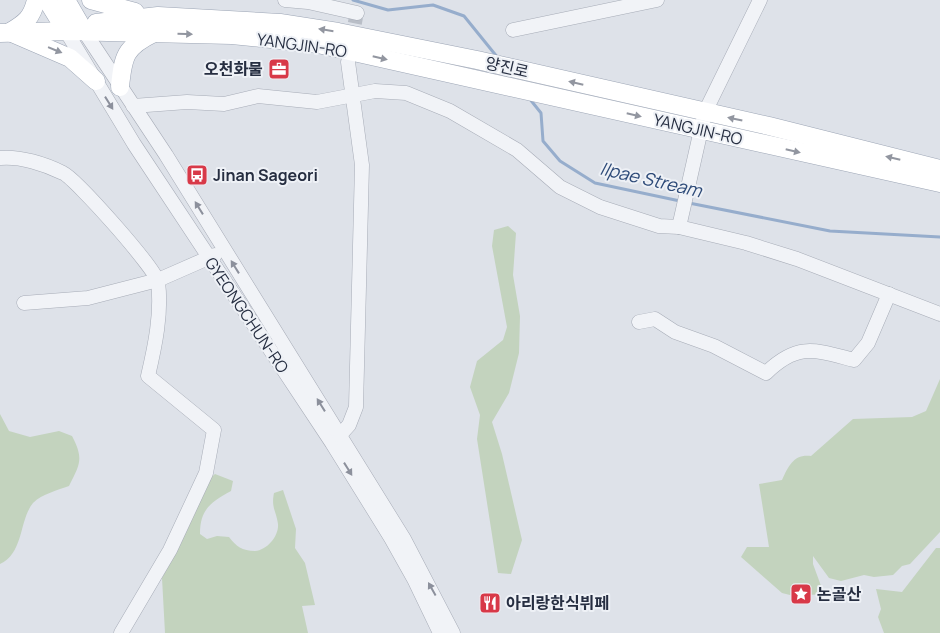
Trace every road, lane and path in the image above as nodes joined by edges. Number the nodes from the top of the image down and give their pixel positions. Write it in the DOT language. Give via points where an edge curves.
graph roads {
  1 [pos="36,0"];
  2 [pos="47,0"];
  3 [pos="66,0"];
  4 [pos="91,0"];
  5 [pos="285,0"];
  6 [pos="657,0"];
  7 [pos="760,0"];
  8 [pos="359,10"];
  9 [pos="156,25"];
  10 [pos="77,29"];
  11 [pos="514,30"];
  12 [pos="5,32"];
  13 [pos="477,60"];
  14 [pos="348,62"];
  15 [pos="537,74"];
  16 [pos="96,81"];
  17 [pos="120,87"];
  18 [pos="354,95"];
  19 [pos="133,106"];
  20 [pos="705,112"];
  21 [pos="701,130"];
  22 [pos="0,158"];
  23 [pos="940,169"];
  24 [pos="940,183"];
  25 [pos="680,224"];
  26 [pos="224,249"];
  27 [pos="209,259"];
  28 [pos="158,280"];
  29 [pos="889,294"];
  30 [pos="24,303"];
  31 [pos="940,314"];
  32 [pos="639,322"];
  33 [pos="340,435"];
  34 [pos="120,633"];
  35 [pos="440,633"];
  36 [pos="453,633"];
  1 -- 12 [label="main road" via="34,12 26,23"];
  2 -- 10 [label="main road, GYEONGCHUN-RO"];
  3 -- 10 [label="main road, GYEONGCHUN-RO"];
  4 -- 9 [label="main road"];
  5 -- 8 [label="street"];
  6 -- 11 [label="street"];
  7 -- 20 [label="street"];
  9 -- 10 [label="main road, YANGJIN-RO" via="108,20"];
  13 -- 9 [label="main road, YANGJIN-RO, one-way" via="280,23"];
  9 -- 17 [label="main road" via="127,51"];
  9 -- 21 [label="main road, YANGJIN-RO, one-way" via="318,44"];
  10 -- 12 [label="main road, YANGJIN-RO"];
  10 -- 16 [label="street, GYEONGCHUN-RO"];
  10 -- 17 [label="street, GYEONGCHUN-RO"];
  12 -- 16 [label="main road, one-way" via="70,58"];
  13 -- 15 [label="main road, 양진로"];
  14 -- 18 [label="street"];
  20 -- 15 [label="main road, YANGJIN-RO, one-way"];
  16 -- 27 [label="street, GYEONGCHUN-RO, one-way"];
  17 -- 19 [label="street, GYEONGCHUN-RO"];
  18 -- 19 [label="street" via="317,102 258,96 224,104 187,102"];
  18 -- 25 [label="street" via="375,90 406,93 450,111 516,150 560,186 600,207 659,226"];
  18 -- 33 [label="street" via="362,165 357,394 353,417"];
  26 -- 19 [label="street, GYEONGCHUN-RO, one-way"];
  20 -- 21 [label="street"];
  23 -- 20 [label="main road, YANGJIN-RO, one-way"];
  21 -- 24 [label="main road, YANGJIN-RO, one-way"];
  21 -- 25 [label="street"];
  22 -- 28 [label="street" via="39,164 65,174 132,244"];
  25 -- 29 [label="street" via="797,259"];
  26 -- 27 [label="street"];
  33 -- 26 [label="street, GYEONGCHUN-RO, one-way"];
  27 -- 28 [label="street"];
  27 -- 35 [label="street, GYEONGCHUN-RO, one-way" via="342,459 409,570"];
  28 -- 30 [label="street" via="88,298"];
  28 -- 34 [label="street" via="157,339 148,376 214,430 206,473 170,550"];
  29 -- 31 [label="street"];
  29 -- 32 [label="street" via="868,343 854,360 812,349 781,359 766,373 714,346 675,332 656,319"];
  36 -- 33 [label="street, GYEONGCHUN-RO, one-way" via="404,539"];
}
